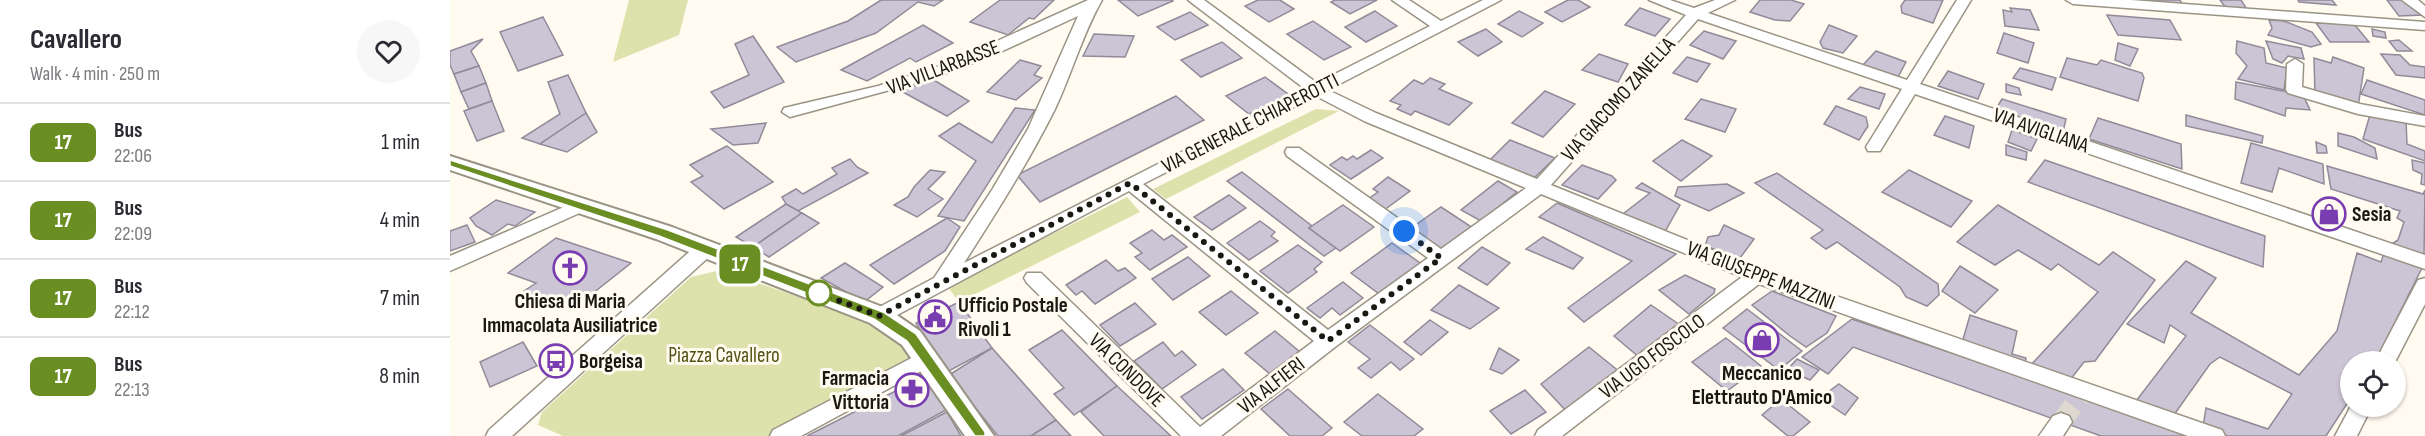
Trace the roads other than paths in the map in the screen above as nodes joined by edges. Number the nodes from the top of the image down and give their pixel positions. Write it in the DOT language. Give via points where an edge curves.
graph roads {
  1 [pos="1195,0"];
  2 [pos="1399,0"];
  3 [pos="1494,0"];
  4 [pos="1656,0"];
  5 [pos="1728,0"];
  6 [pos="1964,0"];
  7 [pos="2073,0"];
  8 [pos="2409,0"];
  9 [pos="1093,3"];
  10 [pos="1697,12"];
  11 [pos="2425,13"];
  12 [pos="2425,26"];
  13 [pos="1441,27"];
  14 [pos="2295,64"];
  15 [pos="1913,87"];
  16 [pos="1317,90"];
  17 [pos="790,112"];
  18 [pos="2425,122"];
  19 [pos="1874,147"];
  20 [pos="1293,152"];
  21 [pos="450,164"];
  22 [pos="1130,183"];
  23 [pos="1540,186"];
  24 [pos="578,207"];
  25 [pos="704,250"];
  26 [pos="1441,258"];
  27 [pos="2425,262"];
  28 [pos="450,264"];
  29 [pos="1757,276"];
  30 [pos="1034,278"];
  31 [pos="942,281"];
  32 [pos="2425,285"];
  33 [pos="879,316"];
  34 [pos="1328,341"];
  35 [pos="2391,351"];
  36 [pos="927,358"];
  37 [pos="2356,417"];
  38 [pos="499,436"];
  39 [pos="781,436"];
  40 [pos="980,436"];
  41 [pos="1195,436"];
  42 [pos="1205,436"];
  43 [pos="1546,436"];
  44 [pos="2214,436"];
  45 [pos="2346,436"];
  1 -- 16 [label="street, VIA GIUSEPPE MAZZINI"];
  2 -- 13 [label="street"];
  3 -- 13 [label="street, VIA GENERALE CHIAPEROTTI"];
  4 -- 10 [label="street, VIA AVIGLIANA"];
  5 -- 10 [label="street"];
  6 -- 15 [label="street"];
  7 -- 12 [label="street"];
  8 -- 11 [label="street"];
  9 -- 17 [label="street, VIA VILLARBASSE" via="975,58 885,90"];
  9 -- 31 [label="street, VIA VILLARBASSE" via="1082,20 1049,104 1016,166"];
  10 -- 15 [label="street, VIA AVIGLIANA"];
  10 -- 23 [label="street, VIA GIACOMO ZANELLA"];
  13 -- 16 [label="street, VIA GENERALE CHIAPEROTTI"];
  14 -- 18 [label="street" via="2294,90 2358,109"];
  15 -- 19 [label="street"];
  15 -- 27 [label="street, VIA AVIGLIANA"];
  16 -- 22 [label="street, VIA GENERALE CHIAPEROTTI"];
  16 -- 23 [label="street, VIA GIUSEPPE MAZZINI" via="1370,117"];
  20 -- 26 [label="street"];
  21 -- 24 [label="street"];
  22 -- 31 [label="street, VIA GENERALE CHIAPEROTTI"];
  22 -- 34 [label="street"];
  23 -- 26 [label="street, VIA ALFIERI"];
  23 -- 29 [label="street, VIA GIUSEPPE MAZZINI"];
  24 -- 25 [label="street" via="664,233"];
  24 -- 28 [label="street"];
  25 -- 33 [label="street"];
  25 -- 38 [label="street"];
  26 -- 34 [label="street, VIA ALFIERI"];
  29 -- 43 [label="street, VIA UGO FOSCOLO"];
  29 -- 44 [label="street, VIA GIUSEPPE MAZZINI" via="2082,394"];
  30 -- 41 [label="street, VIA CONDOVE"];
  31 -- 33 [label="street, VIA GENERALE CHIAPEROTTI"];
  32 -- 35 [label="street"];
  33 -- 36 [label="street" via="911,338"];
  34 -- 42 [label="street, VIA ALFIERI"];
  36 -- 39 [label="street"];
  36 -- 40 [label="street"];
  37 -- 45 [label="street"];
}
